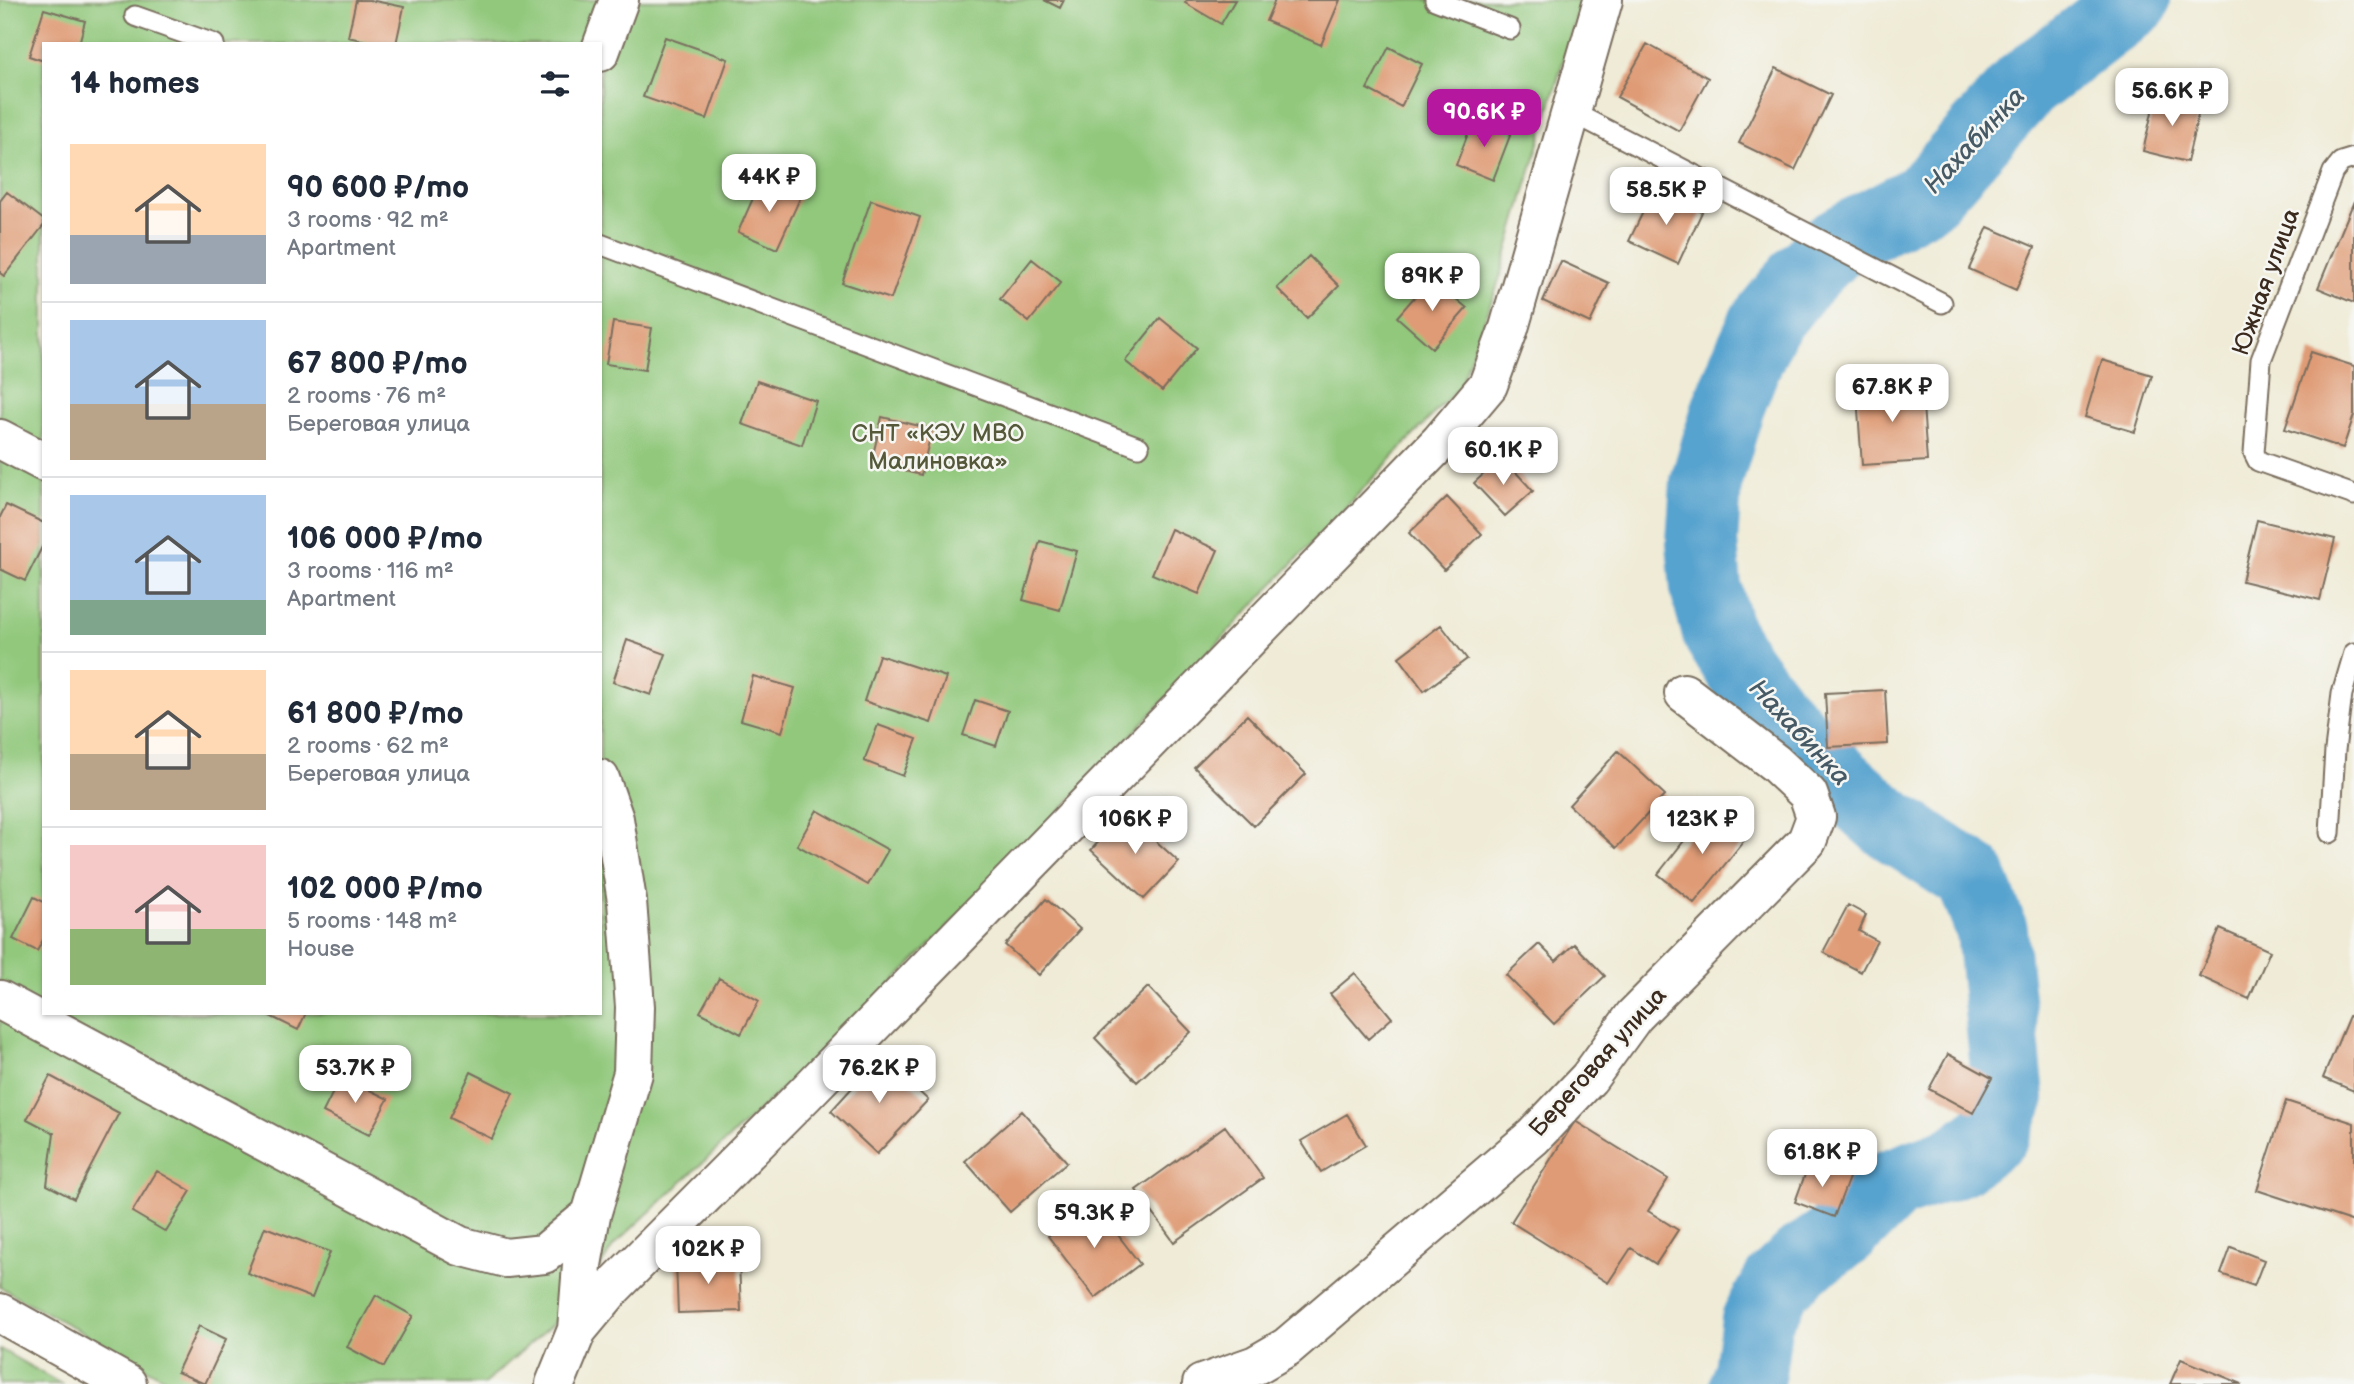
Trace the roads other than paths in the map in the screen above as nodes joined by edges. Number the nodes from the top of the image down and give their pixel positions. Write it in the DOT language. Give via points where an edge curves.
graph roads {
  1 [pos="620,0"];
  2 [pos="1435,0"];
  3 [pos="1603,0"];
  4 [pos="135,16"];
  5 [pos="1510,29"];
  6 [pos="208,42"];
  7 [pos="602,47"];
  8 [pos="1572,111"];
  9 [pos="2354,158"];
  10 [pos="602,245"];
  11 [pos="1942,303"];
  12 [pos="0,439"];
  13 [pos="1139,447"];
  14 [pos="42,461"];
  15 [pos="2354,495"];
  16 [pos="2354,653"];
  17 [pos="1684,693"];
  18 [pos="602,785"];
  19 [pos="2330,833"];
  20 [pos="0,1000"];
  21 [pos="591,1215"];
  22 [pos="0,1313"];
  23 [pos="577,1330"];
  24 [pos="127,1384"];
  25 [pos="555,1384"];
  26 [pos="1202,1384"];
  1 -- 7 [label="street"];
  2 -- 5 [label="lane"];
  3 -- 8 [label="street"];
  4 -- 6 [label="lane"];
  8 -- 11 [label="lane"];
  8 -- 23 [label="street" via="1488,385 1440,442 612,1288"];
  9 -- 15 [label="lane, Южная улица" via="2341,162 2333,172 2261,360 2254,453 2258,461"];
  10 -- 13 [label="lane"];
  12 -- 14 [label="street"];
  16 -- 19 [label="lane" via="2342,694"];
  17 -- 26 [label="street, Береговая улица" via="1808,794 1816,817 1807,841 1634,1016 1589,1078 1533,1137 1287,1347 1256,1365"];
  18 -- 21 [label="street" via="614,819 635,1007 633,1073"];
  20 -- 21 [label="street" via="460,1246 506,1258 544,1254"];
  21 -- 23 [label="street"];
  22 -- 24 [label="street"];
  23 -- 25 [label="street"];
}
